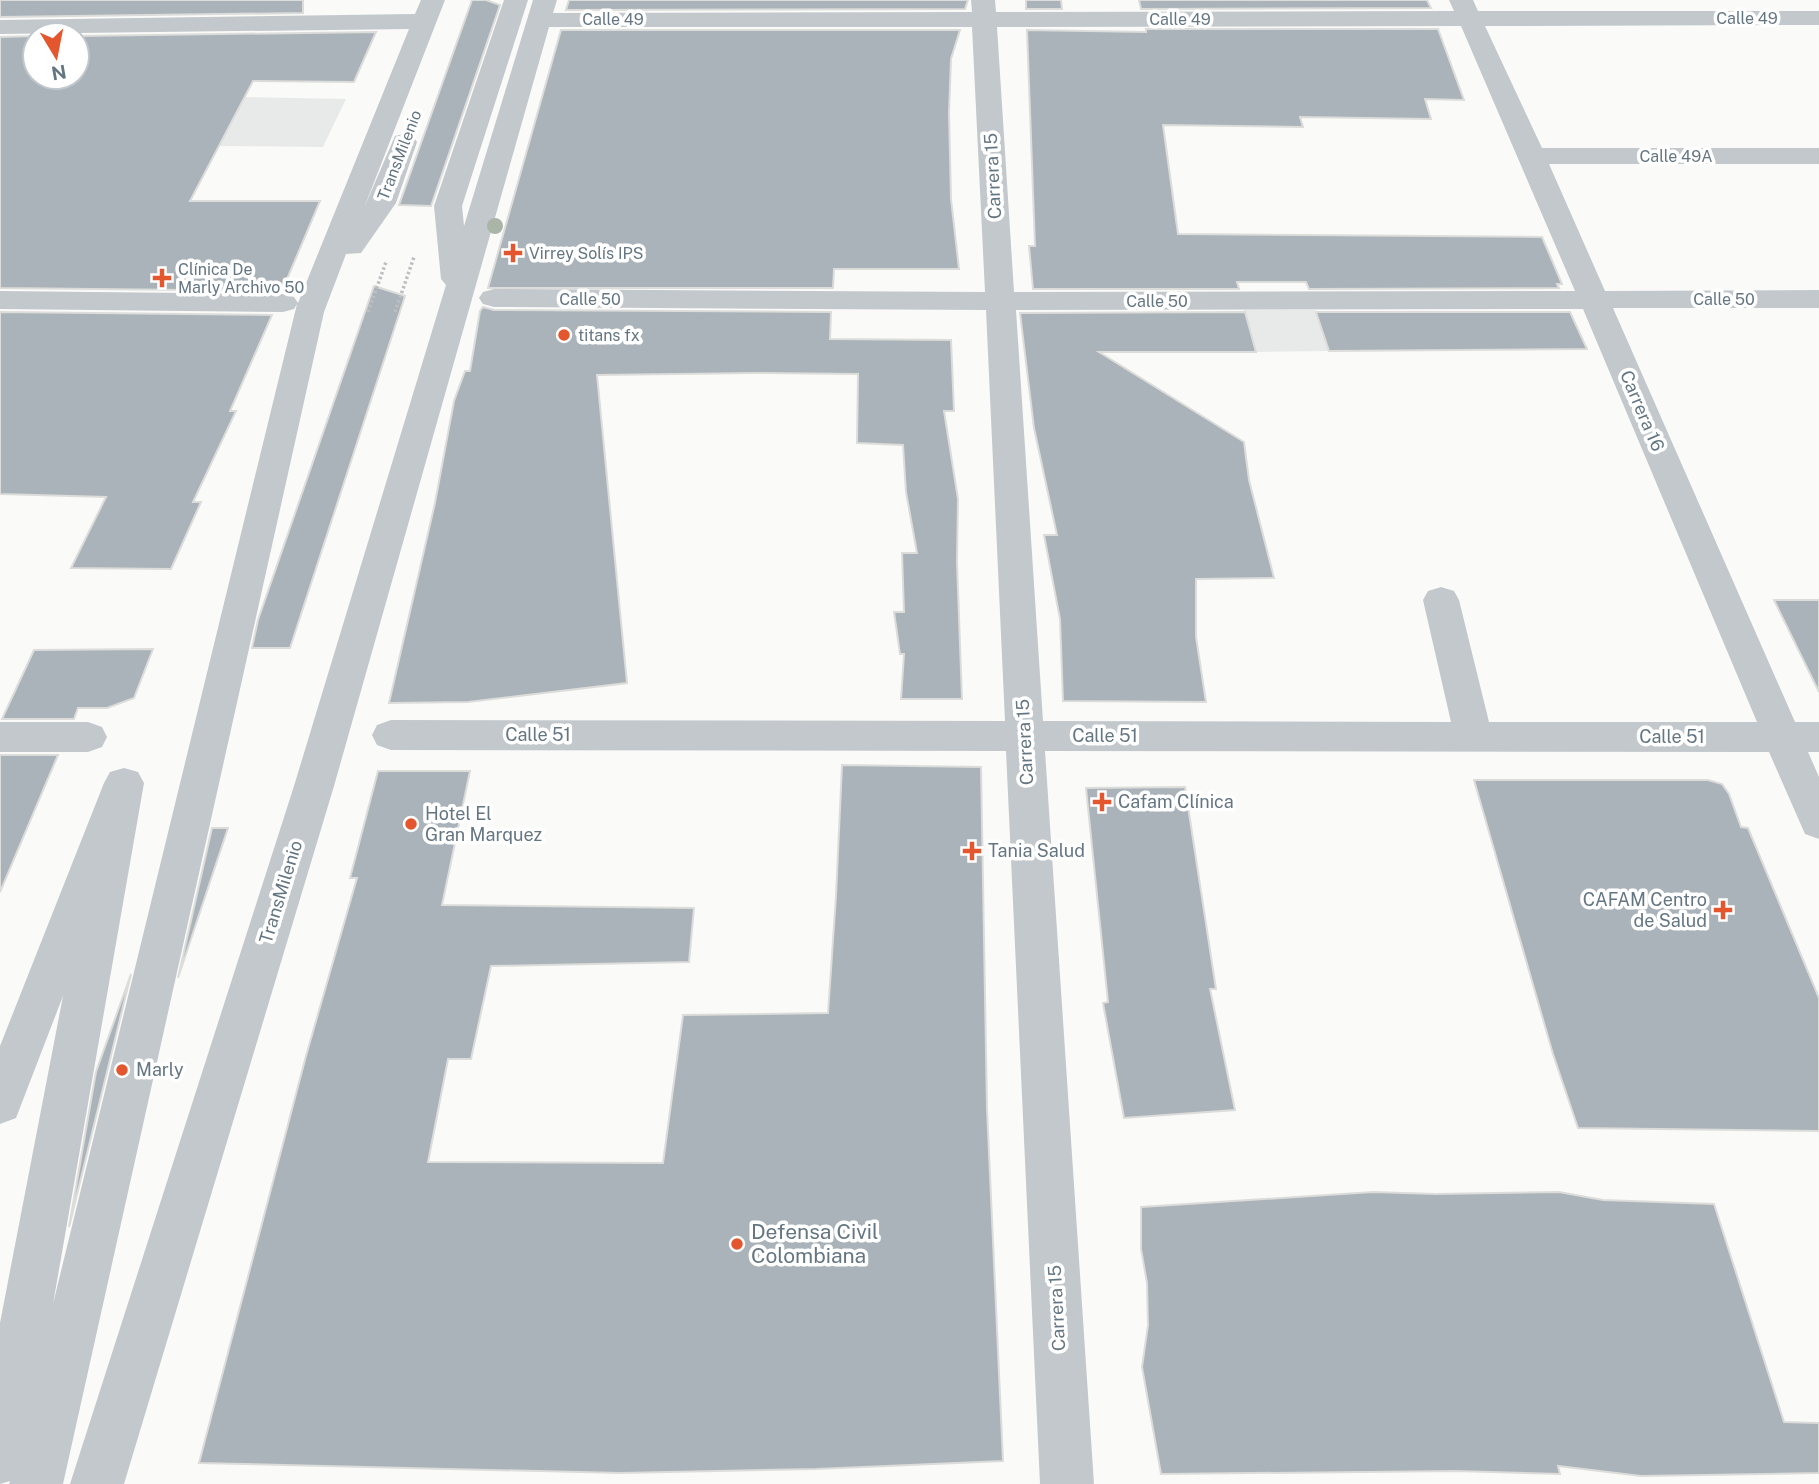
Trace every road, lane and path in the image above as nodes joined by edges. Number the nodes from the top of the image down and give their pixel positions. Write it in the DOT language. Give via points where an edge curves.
graph roads {
  1 [pos="317,0"];
  2 [pos="456,0"];
  3 [pos="260,1"];
  4 [pos="534,7"];
  5 [pos="1466,9"];
  6 [pos="1685,9"];
  7 [pos="984,10"];
  8 [pos="375,11"];
  9 [pos="429,11"];
  10 [pos="1819,18"];
  11 [pos="248,24"];
  12 [pos="0,27"];
  13 [pos="1532,156"];
  14 [pos="1819,156"];
  15 [pos="476,299"];
  16 [pos="1594,299"];
  17 [pos="1819,299"];
  18 [pos="0,300"];
  19 [pos="299,300"];
  20 [pos="1000,301"];
  21 [pos="1441,600"];
  22 [pos="391,735"];
  23 [pos="1024,736"];
  24 [pos="1473,736"];
  25 [pos="0,737"];
  26 [pos="88,737"];
  27 [pos="1782,737"];
  28 [pos="1819,737"];
  29 [pos="1819,823"];
  30 [pos="0,1103"];
  31 [pos="0,1459"];
  32 [pos="36,1484"];
  33 [pos="97,1484"];
  34 [pos="1067,1484"];
  1 -- 3 [label="street"];
  2 -- 19 [label="street, TransMilenio" via="382,203"];
  3 -- 11 [label="street"];
  4 -- 7 [label="street, Calle 49"];
  4 -- 15 [label="street, TransMilenio"];
  5 -- 6 [label="street, Calle 49"];
  5 -- 7 [label="street, Calle 49"];
  5 -- 13 [label="street, Carrera 16"];
  6 -- 10 [label="street, Calle 49"];
  7 -- 20 [label="street, Carrera 15"];
  8 -- 9 [label="street"];
  8 -- 11 [label="street"];
  9 -- 19 [label="street, TransMilenio"];
  11 -- 12 [label="street"];
  13 -- 14 [label="street, Calle 49A"];
  13 -- 16 [label="street, Carrera 16"];
  15 -- 20 [label="street, Calle 50"];
  15 -- 33 [label="street, TransMilenio" via="311,798"];
  16 -- 17 [label="street, Calle 50"];
  16 -- 20 [label="street, Calle 50"];
  16 -- 27 [label="street, Carrera 16"];
  18 -- 19 [label="street"];
  19 -- 32 [label="street, TransMilenio" via="309,312"];
  20 -- 23 [label="street, Carrera 15"];
  21 -- 24 [label="street"];
  22 -- 23 [label="street, Calle 51"];
  23 -- 24 [label="street, Calle 51"];
  23 -- 34 [label="street, Carrera 15"];
  24 -- 27 [label="street, Calle 51"];
  25 -- 26 [label="street"];
  27 -- 28 [label="street, Calle 51"];
  27 -- 29 [label="street, Carrera 16"];
  30 -- 31 [label="street" via="124,783"];
}
